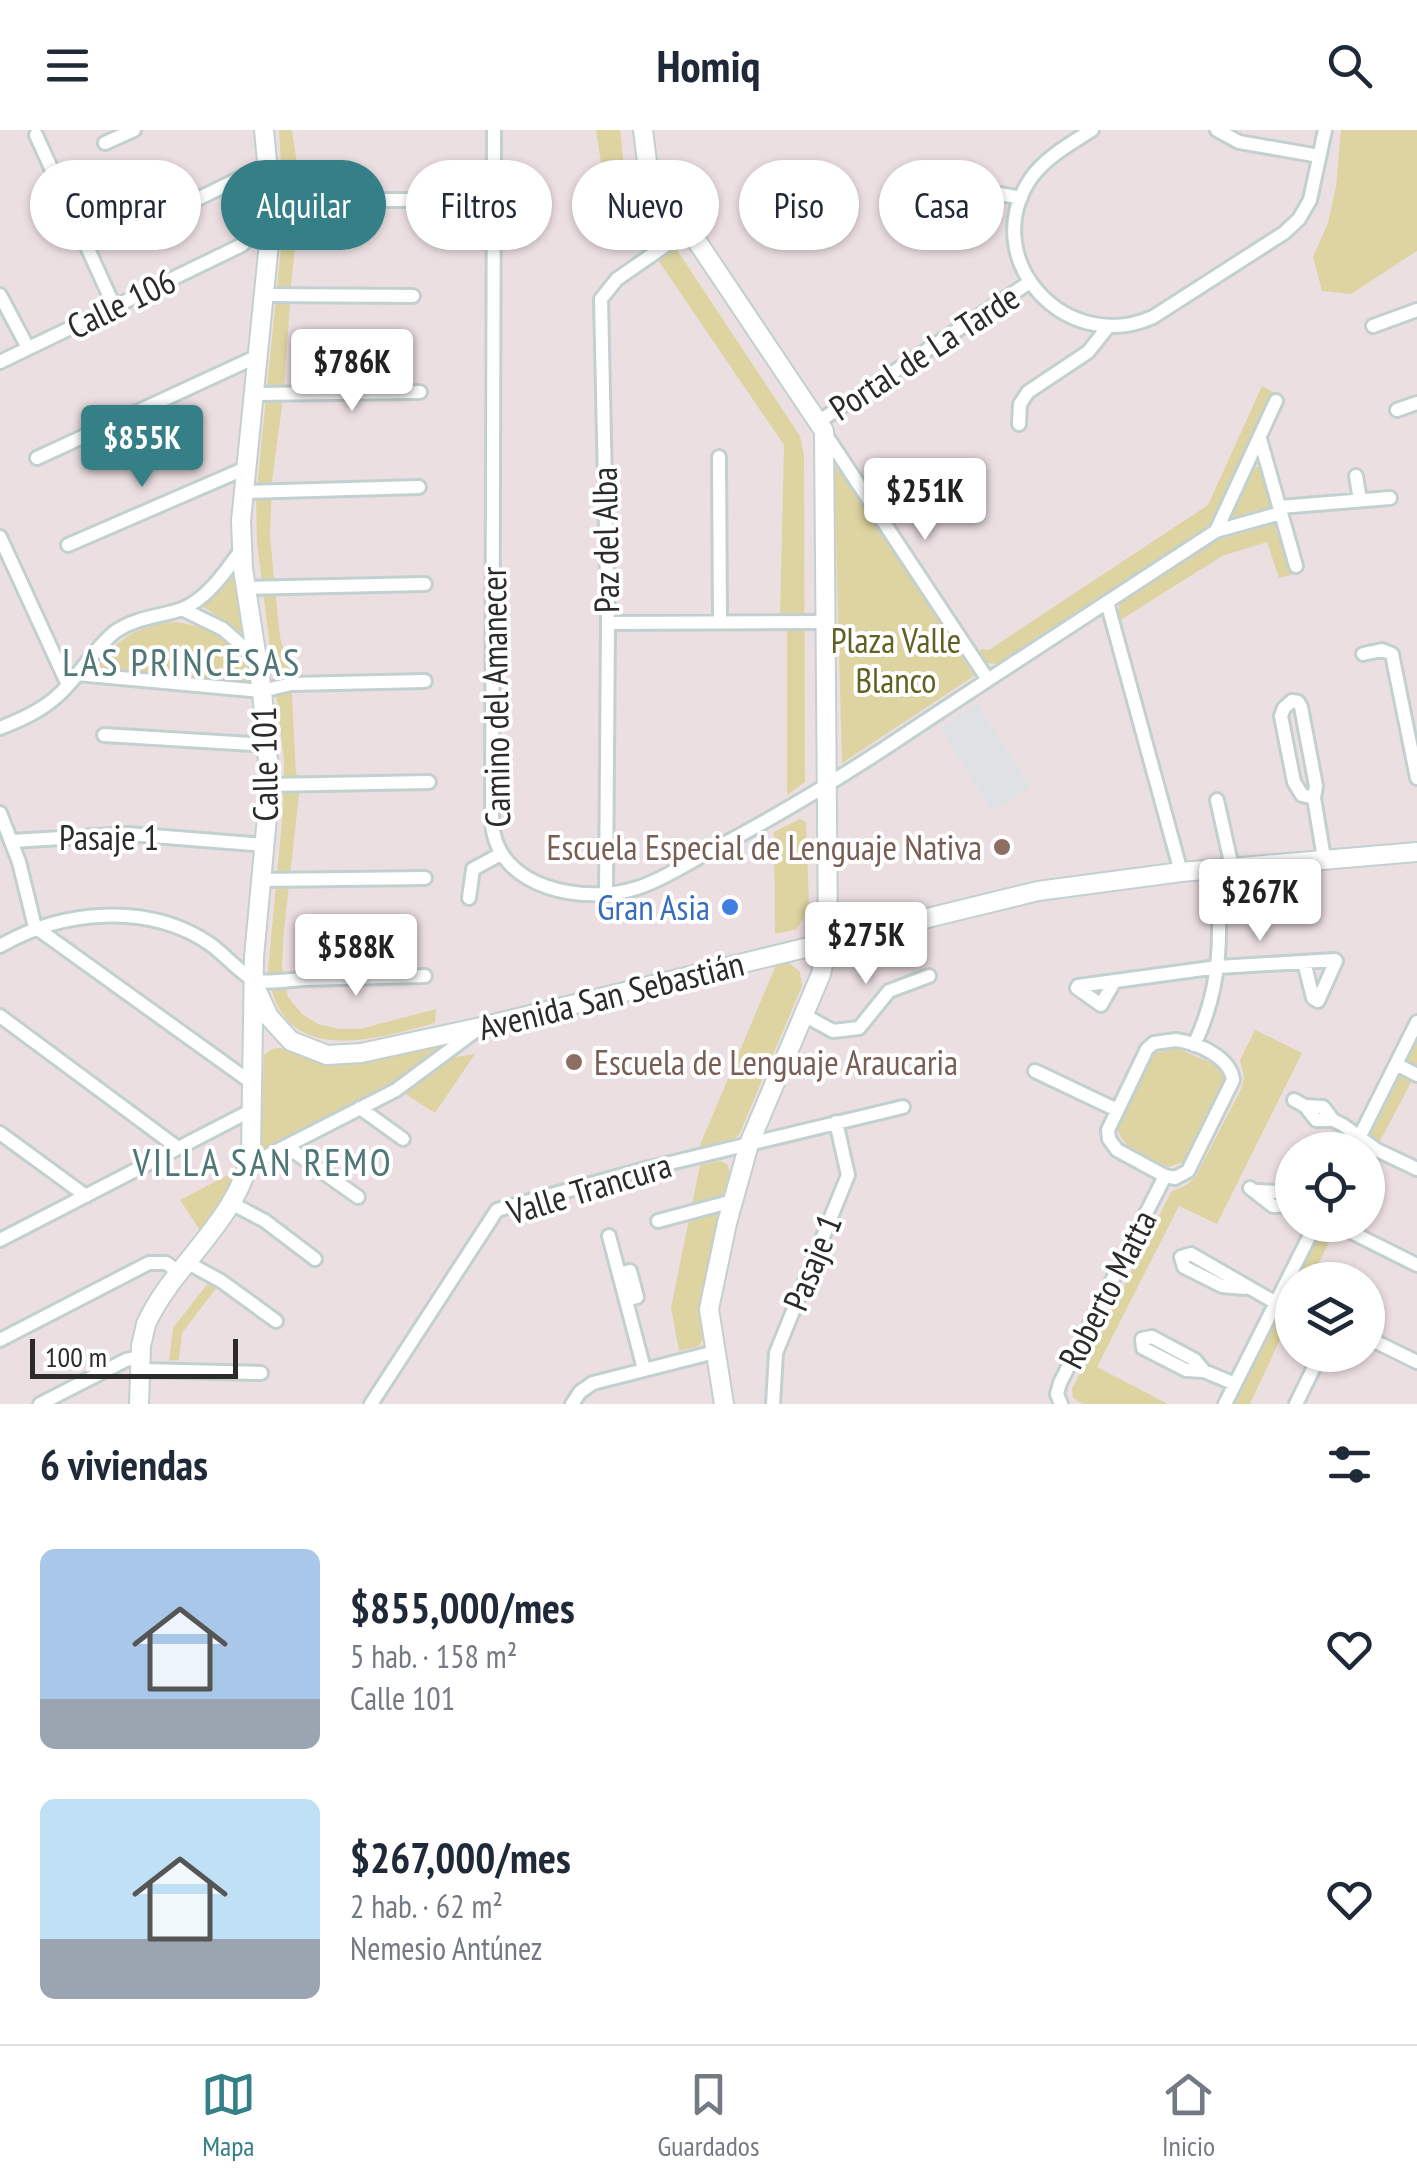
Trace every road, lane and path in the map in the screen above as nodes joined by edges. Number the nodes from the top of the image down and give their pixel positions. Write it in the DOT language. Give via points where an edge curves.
graph roads {
  1 [pos="134,130"];
  2 [pos="264,130"];
  3 [pos="494,130"];
  4 [pos="643,130"];
  5 [pos="1092,130"];
  6 [pos="1217,130"];
  7 [pos="1325,130"];
  8 [pos="36,135"];
  9 [pos="105,143"];
  10 [pos="1319,156"];
  11 [pos="268,160"];
  12 [pos="648,160"];
  13 [pos="1004,195"];
  14 [pos="1021,198"];
  15 [pos="232,250"];
  16 [pos="252,250"];
  17 [pos="269,250"];
  18 [pos="658,250"];
  19 [pos="702,250"];
  20 [pos="267,270"];
  21 [pos="1030,282"];
  22 [pos="0,295"];
  23 [pos="264,295"];
  24 [pos="413,296"];
  25 [pos="114,306"];
  26 [pos="1417,310"];
  27 [pos="1373,326"];
  28 [pos="1108,327"];
  29 [pos="28,348"];
  30 [pos="258,356"];
  31 [pos="0,362"];
  32 [pos="420,392"];
  33 [pos="253,394"];
  34 [pos="1276,401"];
  35 [pos="1417,403"];
  36 [pos="1396,410"];
  37 [pos="1019,424"];
  38 [pos="821,427"];
  39 [pos="1260,438"];
  40 [pos="37,458"];
  41 [pos="719,458"];
  42 [pos="246,468"];
  43 [pos="1356,476"];
  44 [pos="419,487"];
  45 [pos="243,492"];
  46 [pos="1390,498"];
  47 [pos="1360,500"];
  48 [pos="1280,510"];
  49 [pos="1216,531"];
  50 [pos="0,537"];
  51 [pos="68,544"];
  52 [pos="242,550"];
  53 [pos="1296,566"];
  54 [pos="424,584"];
  55 [pos="246,588"];
  56 [pos="1107,602"];
  57 [pos="182,608"];
  58 [pos="720,622"];
  59 [pos="826,622"];
  60 [pos="608,623"];
  61 [pos="1363,654"];
  62 [pos="258,660"];
  63 [pos="73,680"];
  64 [pos="988,680"];
  65 [pos="426,681"];
  66 [pos="262,691"];
  67 [pos="0,728"];
  68 [pos="104,735"];
  69 [pos="268,745"];
  70 [pos="1417,778"];
  71 [pos="429,782"];
  72 [pos="270,785"];
  73 [pos="827,787"];
  74 [pos="1314,798"];
  75 [pos="1216,800"];
  76 [pos="0,813"];
  77 [pos="12,841"];
  78 [pos="265,845"];
  79 [pos="1417,852"];
  80 [pos="500,854"];
  81 [pos="1324,858"];
  82 [pos="1224,868"];
  83 [pos="1180,872"];
  84 [pos="425,878"];
  85 [pos="262,880"];
  86 [pos="606,894"];
  87 [pos="469,898"];
  88 [pos="35,928"];
  89 [pos="828,943"];
  90 [pos="0,946"];
  91 [pos="1304,962"];
  92 [pos="1218,967"];
  93 [pos="425,976"];
  94 [pos="929,976"];
  95 [pos="254,981"];
  96 [pos="1114,982"];
  97 [pos="804,1014"];
  98 [pos="0,1016"];
  99 [pos="1417,1022"];
  100 [pos="480,1027"];
  101 [pos="286,1037"];
  102 [pos="1194,1045"];
  103 [pos="253,1050"];
  104 [pos="1396,1064"];
  105 [pos="1035,1071"];
  106 [pos="1417,1075"];
  107 [pos="252,1084"];
  108 [pos="1300,1103"];
  109 [pos="902,1107"];
  110 [pos="360,1108"];
  111 [pos="252,1110"];
  112 [pos="1117,1110"];
  113 [pos="836,1122"];
  114 [pos="1345,1132"];
  115 [pos="1362,1132"];
  116 [pos="0,1133"];
  117 [pos="403,1139"];
  118 [pos="749,1144"];
  119 [pos="286,1146"];
  120 [pos="178,1148"];
  121 [pos="1385,1154"];
  122 [pos="249,1164"];
  123 [pos="1417,1170"];
  124 [pos="1165,1176"];
  125 [pos="1254,1189"];
  126 [pos="86,1196"];
  127 [pos="358,1197"];
  128 [pos="733,1200"];
  129 [pos="231,1203"];
  130 [pos="1275,1206"];
  131 [pos="658,1220"];
  132 [pos="609,1236"];
  133 [pos="0,1240"];
  134 [pos="1371,1242"];
  135 [pos="315,1258"];
  136 [pos="1417,1265"];
  137 [pos="184,1268"];
  138 [pos="1245,1288"];
  139 [pos="1275,1303"];
  140 [pos="1275,1305"];
  141 [pos="276,1321"];
  142 [pos="0,1340"];
  143 [pos="1385,1346"];
  144 [pos="715,1352"];
  145 [pos="1417,1362"];
  146 [pos="140,1364"];
  147 [pos="644,1369"];
  148 [pos="1204,1371"];
  149 [pos="1313,1372"];
  150 [pos="262,1373"];
  151 [pos="1235,1384"];
  152 [pos="1302,1402"];
  153 [pos="1227,1403"];
  154 [pos="40,1404"];
  155 [pos="139,1404"];
  156 [pos="371,1404"];
  157 [pos="572,1404"];
  158 [pos="724,1404"];
  159 [pos="773,1404"];
  160 [pos="1061,1404"];
  1 -- 9 [label="street"];
  2 -- 11 [label="main road, Calle 101"];
  3 -- 80 [label="street, Camino del Amanecer" via="492,822"];
  4 -- 12 [label="main road"];
  5 -- 14 [label="street" via="1047,160"];
  6 -- 10 [label="street" via="1239,142"];
  7 -- 10 [label="street"];
  8 -- 25 [label="street"];
  10 -- 28 [label="street" via="1310,200 1292,226 1152,317"];
  13 -- 14 [label="street"];
  14 -- 21 [label="street, Portal de La Tarde" via="1016,240"];
  15 -- 25 [label="street, Calle 106"];
  16 -- 20 [label="street"];
  17 -- 20 [label="main road, Calle 101"];
  18 -- 60 [label="street, Paz del Alba" via="617,278 601,299"];
  19 -- 38 [label="main road"];
  20 -- 23 [label="main road, Calle 101"];
  21 -- 28 [label="street, Portal de La Tarde" via="1066,315"];
  21 -- 38 [label="street, Portal de La Tarde"];
  22 -- 29 [label="street"];
  23 -- 24 [label="street"];
  23 -- 30 [label="main road, Calle 101"];
  25 -- 29 [label="street, Calle 106"];
  26 -- 27 [label="street"];
  28 -- 37 [label="street" via="1088,352 1028,392"];
  29 -- 31 [label="street, Calle 106"];
  30 -- 33 [label="main road, Calle 101"];
  30 -- 40 [label="street"];
  32 -- 33 [label="street"];
  33 -- 42 [label="main road, Calle 101"];
  34 -- 39 [label="street"];
  35 -- 36 [label="street"];
  38 -- 59 [label="main road"];
  38 -- 64 [label="street"];
  39 -- 48 [label="street"];
  39 -- 49 [label="street"];
  41 -- 58 [label="street"];
  42 -- 45 [label="main road, Calle 101"];
  42 -- 51 [label="street"];
  43 -- 47 [label="street"];
  44 -- 45 [label="street"];
  45 -- 52 [label="main road, Calle 101"];
  46 -- 47 [label="street, Camino del Amanecer"];
  47 -- 48 [label="street, Camino del Amanecer"];
  48 -- 49 [label="street, Camino del Amanecer"];
  48 -- 53 [label="street"];
  49 -- 56 [label="street, Camino del Amanecer"];
  50 -- 63 [label="street"];
  52 -- 55 [label="main road, Calle 101"];
  52 -- 57 [label="street"];
  54 -- 55 [label="street"];
  55 -- 62 [label="main road, Calle 101"];
  56 -- 64 [label="street, Camino del Amanecer"];
  56 -- 83 [label="street"];
  57 -- 62 [label="street" via="223,629"];
  57 -- 63 [label="street" via="121,628"];
  58 -- 59 [label="street"];
  58 -- 60 [label="street"];
  59 -- 73 [label="main road"];
  60 -- 86 [label="street, Paz del Alba"];
  61 -- 70 [label="street" via="1392,654"];
  62 -- 66 [label="main road, Calle 101"];
  63 -- 66 [label="street"];
  63 -- 67 [label="street" via="46,706"];
  64 -- 73 [label="street, Camino del Amanecer"];
  65 -- 66 [label="street" via="292,684"];
  66 -- 69 [label="main road, Calle 101"];
  68 -- 69 [label="street"];
  69 -- 72 [label="main road, Calle 101"];
  71 -- 72 [label="street"];
  72 -- 78 [label="main road, Calle 101"];
  73 -- 86 [label="street, Camino del Amanecer" via="656,880"];
  73 -- 89 [label="main road"];
  74 -- 74 [label="street" via="1301,707 1292,701 1281,716 1294,782 1302,795"];
  74 -- 81 [label="street"];
  75 -- 82 [label="street"];
  76 -- 77 [label="street"];
  77 -- 78 [label="street, Pasaje 1" via="128,834"];
  77 -- 88 [label="street"];
  78 -- 85 [label="main road, Calle 101"];
  79 -- 81 [label="main road, Avenida San Sebastián"];
  80 -- 86 [label="street, Camino del Amanecer" via="541,884"];
  80 -- 87 [label="street" via="473,869"];
  81 -- 82 [label="main road, Avenida San Sebastián"];
  82 -- 83 [label="main road, Avenida San Sebastián"];
  82 -- 92 [label="street"];
  83 -- 89 [label="main road, Avenida San Sebastián" via="1012,896"];
  84 -- 85 [label="street"];
  85 -- 95 [label="main road, Calle 101"];
  88 -- 90 [label="street"];
  88 -- 95 [label="street" via="99,917 168,923 211,944"];
  88 -- 107 [label="street"];
  89 -- 97 [label="main road"];
  89 -- 100 [label="main road, Avenida San Sebastián"];
  91 -- 92 [label="street"];
  92 -- 96 [label="street"];
  92 -- 102 [label="street"];
  93 -- 95 [label="street"];
  94 -- 97 [label="street" via="889,991 859,1028 833,1031"];
  95 -- 101 [label="main road"];
  95 -- 103 [label="main road, Calle 101"];
  97 -- 118 [label="main road"];
  98 -- 120 [label="street"];
  99 -- 104 [label="street"];
  100 -- 101 [label="main road, Avenida San Sebastián" via="336,1055"];
  100 -- 110 [label="street" via="396,1090"];
  101 -- 103 [label="main road"];
  102 -- 112 [label="street" via="1176,1040 1149,1047"];
  102 -- 124 [label="street" via="1225,1061 1233,1080 1188,1171"];
  103 -- 107 [label="main road, Calle 101"];
  104 -- 106 [label="street"];
  104 -- 115 [label="street"];
  105 -- 112 [label="street"];
  107 -- 111 [label="main road, Calle 101"];
  108 -- 114 [label="street" via="1323,1107"];
  109 -- 113 [label="street, Valle Trancura"];
  110 -- 117 [label="street"];
  110 -- 119 [label="street"];
  111 -- 120 [label="street"];
  111 -- 122 [label="main road, Calle 101"];
  112 -- 124 [label="street" via="1108,1130 1111,1144"];
  113 -- 118 [label="street, Valle Trancura"];
  113 -- 159 [label="street, Pasaje 1" via="848,1176 776,1353"];
  116 -- 126 [label="street"];
  118 -- 128 [label="main road"];
  118 -- 156 [label="street, Valle Trancura" via="497,1210"];
  119 -- 122 [label="street"];
  119 -- 127 [label="street"];
  120 -- 126 [label="street"];
  121 -- 123 [label="street"];
  122 -- 129 [label="main road"];
  124 -- 160 [label="street, Roberto Matta" via="1060,1383"];
  125 -- 130 [label="street"];
  126 -- 133 [label="street"];
  128 -- 131 [label="street"];
  128 -- 144 [label="main road" via="710,1300"];
  129 -- 135 [label="street"];
  129 -- 137 [label="main road"];
  132 -- 147 [label="street" via="619,1274 630,1272 637,1297 626,1300"];
  134 -- 136 [label="street"];
  137 -- 141 [label="street" via="221,1281"];
  137 -- 142 [label="street" via="149,1263"];
  137 -- 146 [label="main road" via="151,1314"];
  138 -- 139 [label="street"];
  140 -- 151 [label="street"];
  143 -- 145 [label="street"];
  144 -- 147 [label="street"];
  144 -- 158 [label="main road"];
  146 -- 150 [label="street"];
  146 -- 154 [label="street" via="126,1360"];
  146 -- 155 [label="main road"];
  147 -- 157 [label="street" via="593,1383"];
  148 -- 151 [label="street"];
  149 -- 152 [label="street"];
  151 -- 153 [label="street"];
}
